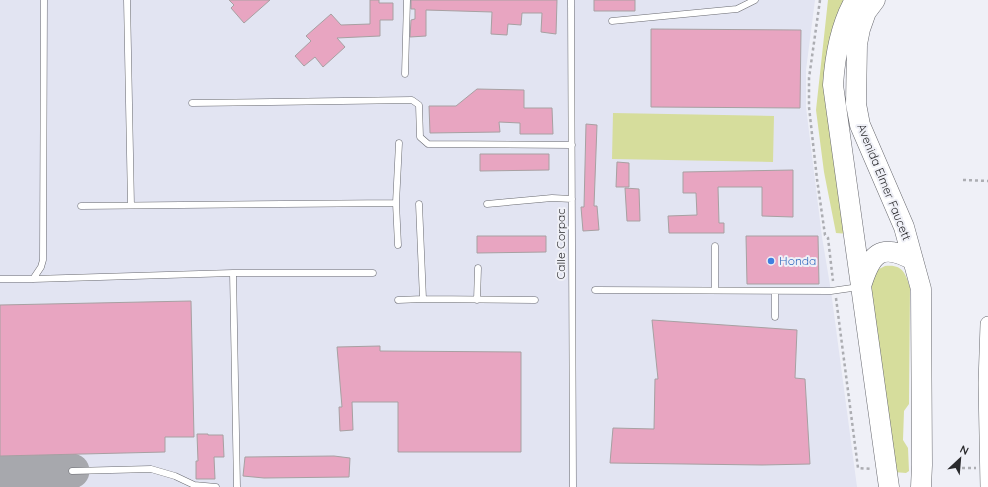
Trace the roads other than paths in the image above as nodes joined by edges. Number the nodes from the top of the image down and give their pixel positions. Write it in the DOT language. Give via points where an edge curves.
graph roads {
  1 [pos="44,0"];
  2 [pos="127,0"];
  3 [pos="407,0"];
  4 [pos="571,0"];
  5 [pos="755,0"];
  6 [pos="855,0"];
  7 [pos="875,0"];
  8 [pos="612,21"];
  9 [pos="405,74"];
  10 [pos="192,102"];
  11 [pos="399,143"];
  12 [pos="572,145"];
  13 [pos="572,199"];
  14 [pos="396,203"];
  15 [pos="419,204"];
  16 [pos="487,204"];
  17 [pos="131,205"];
  18 [pos="81,206"];
  19 [pos="398,245"];
  20 [pos="715,246"];
  21 [pos="913,260"];
  22 [pos="478,268"];
  23 [pos="233,273"];
  24 [pos="373,273"];
  25 [pos="0,279"];
  26 [pos="33,280"];
  27 [pos="861,287"];
  28 [pos="595,290"];
  29 [pos="715,290"];
  30 [pos="776,291"];
  31 [pos="423,299"];
  32 [pos="398,300"];
  33 [pos="477,300"];
  34 [pos="535,300"];
  35 [pos="775,317"];
  36 [pos="988,324"];
  37 [pos="987,365"];
  38 [pos="987,430"];
  39 [pos="987,468"];
  40 [pos="72,471"];
  41 [pos="186,485"];
  42 [pos="216,487"];
  43 [pos="237,487"];
  44 [pos="573,487"];
  45 [pos="889,487"];
  46 [pos="921,487"];
  47 [pos="988,487"];
  1 -- 26 [label="lane" via="43,260"];
  2 -- 17 [label="lane"];
  3 -- 9 [label="lane"];
  4 -- 12 [label="lane, Calle Corpac"];
  5 -- 8 [label="lane" via="736,9"];
  6 -- 27 [label="highway, Avenida Elmer Faucett" via="844,21 835,57 833,85"];
  7 -- 21 [label="highway, Avenida Elmer Faucett" via="866,12 857,44 856,104 860,125 904,227"];
  10 -- 12 [label="lane" via="412,100 419,105 420,137 428,144"];
  11 -- 14 [label="lane"];
  12 -- 13 [label="lane, Calle Corpac"];
  13 -- 16 [label="lane" via="552,198"];
  13 -- 44 [label="lane, Calle Corpac"];
  14 -- 17 [label="lane"];
  14 -- 19 [label="lane"];
  15 -- 31 [label="lane"];
  17 -- 18 [label="lane"];
  20 -- 29 [label="lane"];
  21 -- 27 [label="highway" via="893,252 880,253 867,267"];
  21 -- 46 [label="highway, Avenida Elmer Faucett" via="921,289"];
  22 -- 33 [label="lane"];
  23 -- 24 [label="lane"];
  23 -- 26 [label="lane"];
  23 -- 43 [label="lane"];
  25 -- 26 [label="lane"];
  27 -- 30 [label="lane" via="835,291"];
  27 -- 45 [label="highway, Avenida Elmer Faucett"];
  28 -- 29 [label="lane"];
  29 -- 30 [label="lane"];
  30 -- 35 [label="lane"];
  31 -- 32 [label="lane"];
  31 -- 33 [label="lane"];
  33 -- 34 [label="lane"];
  36 -- 37 [label="street"];
  37 -- 38 [label="street"];
  38 -- 39 [label="street"];
  39 -- 47 [label="street"];
  40 -- 41 [label="lane" via="151,469 175,476"];
  41 -- 42 [label="lane"];
}
